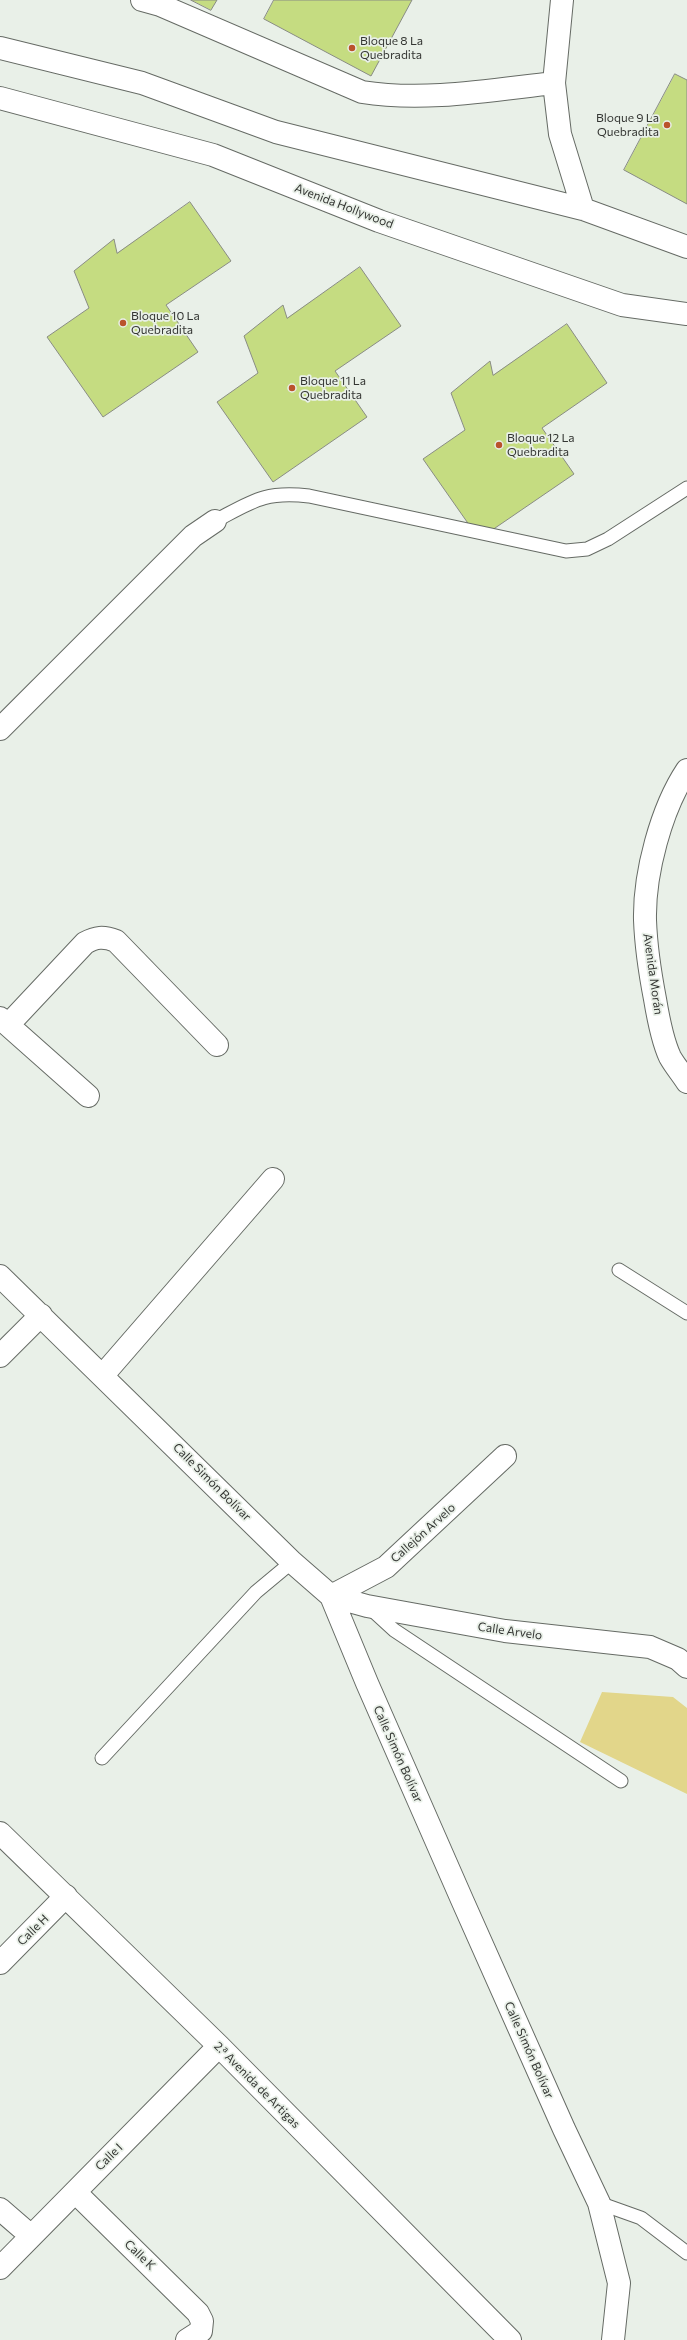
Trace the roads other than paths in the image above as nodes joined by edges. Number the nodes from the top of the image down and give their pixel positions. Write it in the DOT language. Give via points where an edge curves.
graph roads {
  1 [pos="142,0"];
  2 [pos="562,0"];
  3 [pos="0,48"];
  4 [pos="554,83"];
  5 [pos="0,98"];
  6 [pos="583,209"];
  7 [pos="687,247"];
  8 [pos="687,314"];
  9 [pos="687,488"];
  10 [pos="215,521"];
  11 [pos="0,729"];
  12 [pos="687,770"];
  13 [pos="4,1022"];
  14 [pos="217,1045"];
  15 [pos="687,1082"];
  16 [pos="88,1096"];
  17 [pos="273,1179"];
  18 [pos="619,1270"];
  19 [pos="0,1276"];
  20 [pos="687,1313"];
  21 [pos="41,1315"];
  22 [pos="0,1356"];
  23 [pos="103,1375"];
  24 [pos="505,1456"];
  25 [pos="292,1562"];
  26 [pos="331,1596"];
  27 [pos="367,1606"];
  28 [pos="687,1667"];
  29 [pos="102,1758"];
  30 [pos="621,1781"];
  31 [pos="0,1833"];
  32 [pos="66,1896"];
  33 [pos="0,1963"];
  34 [pos="219,2046"];
  35 [pos="75,2192"];
  36 [pos="599,2203"];
  37 [pos="0,2209"];
  38 [pos="30,2236"];
  39 [pos="687,2253"];
  40 [pos="0,2268"];
  41 [pos="187,2340"];
  42 [pos="510,2340"];
  43 [pos="613,2340"];
  1 -- 4 [label="street" via="160,5 362,92 393,97"];
  2 -- 4 [label="street"];
  3 -- 6 [label="street" via="142,83 276,132"];
  4 -- 6 [label="street" via="560,134"];
  5 -- 8 [label="street, Avenida Hollywood" via="213,155 379,221 622,305"];
  6 -- 7 [label="street"];
  9 -- 10 [label="lane" via="608,539 587,549 566,551 309,496 285,494 260,498"];
  10 -- 11 [label="street" via="193,536"];
  12 -- 15 [label="street, Avenida Morán" via="663,821 650,876 645,919 649,965 659,1019 670,1056"];
  13 -- 14 [label="street" via="85,943 95,938 106,937 116,941"];
  13 -- 16 [label="street"];
  17 -- 23 [label="street"];
  18 -- 20 [label="lane"];
  19 -- 21 [label="street, Calle Simón Bolívar"];
  21 -- 22 [label="street"];
  21 -- 23 [label="street, Calle Simón Bolívar"];
  23 -- 25 [label="street, Calle Simón Bolívar"];
  24 -- 26 [label="street, Callejón Arvelo" via="386,1567"];
  25 -- 26 [label="street, Calle Simón Bolívar"];
  25 -- 29 [label="lane" via="256,1592"];
  26 -- 27 [label="street, Calle Arvelo"];
  26 -- 36 [label="street, Calle Simón Bolívar" via="366,1683"];
  27 -- 28 [label="street, Calle Arvelo" via="505,1631 650,1647 678,1659"];
  27 -- 30 [label="lane" via="394,1630"];
  31 -- 32 [label="street, 2.ª Avenida de Artigas"];
  32 -- 33 [label="street, Calle H"];
  32 -- 34 [label="street, 2.ª Avenida de Artigas"];
  34 -- 35 [label="street, Calle I"];
  34 -- 42 [label="street, 2.ª Avenida de Artigas"];
  35 -- 38 [label="street, Calle I"];
  35 -- 41 [label="street, Calle K" via="198,2313 202,2320 201,2331"];
  36 -- 39 [label="lane" via="641,2218"];
  36 -- 43 [label="street, Calle Simón Bolívar" via="619,2283"];
  37 -- 38 [label="street"];
  38 -- 40 [label="street, Calle I"];
}
